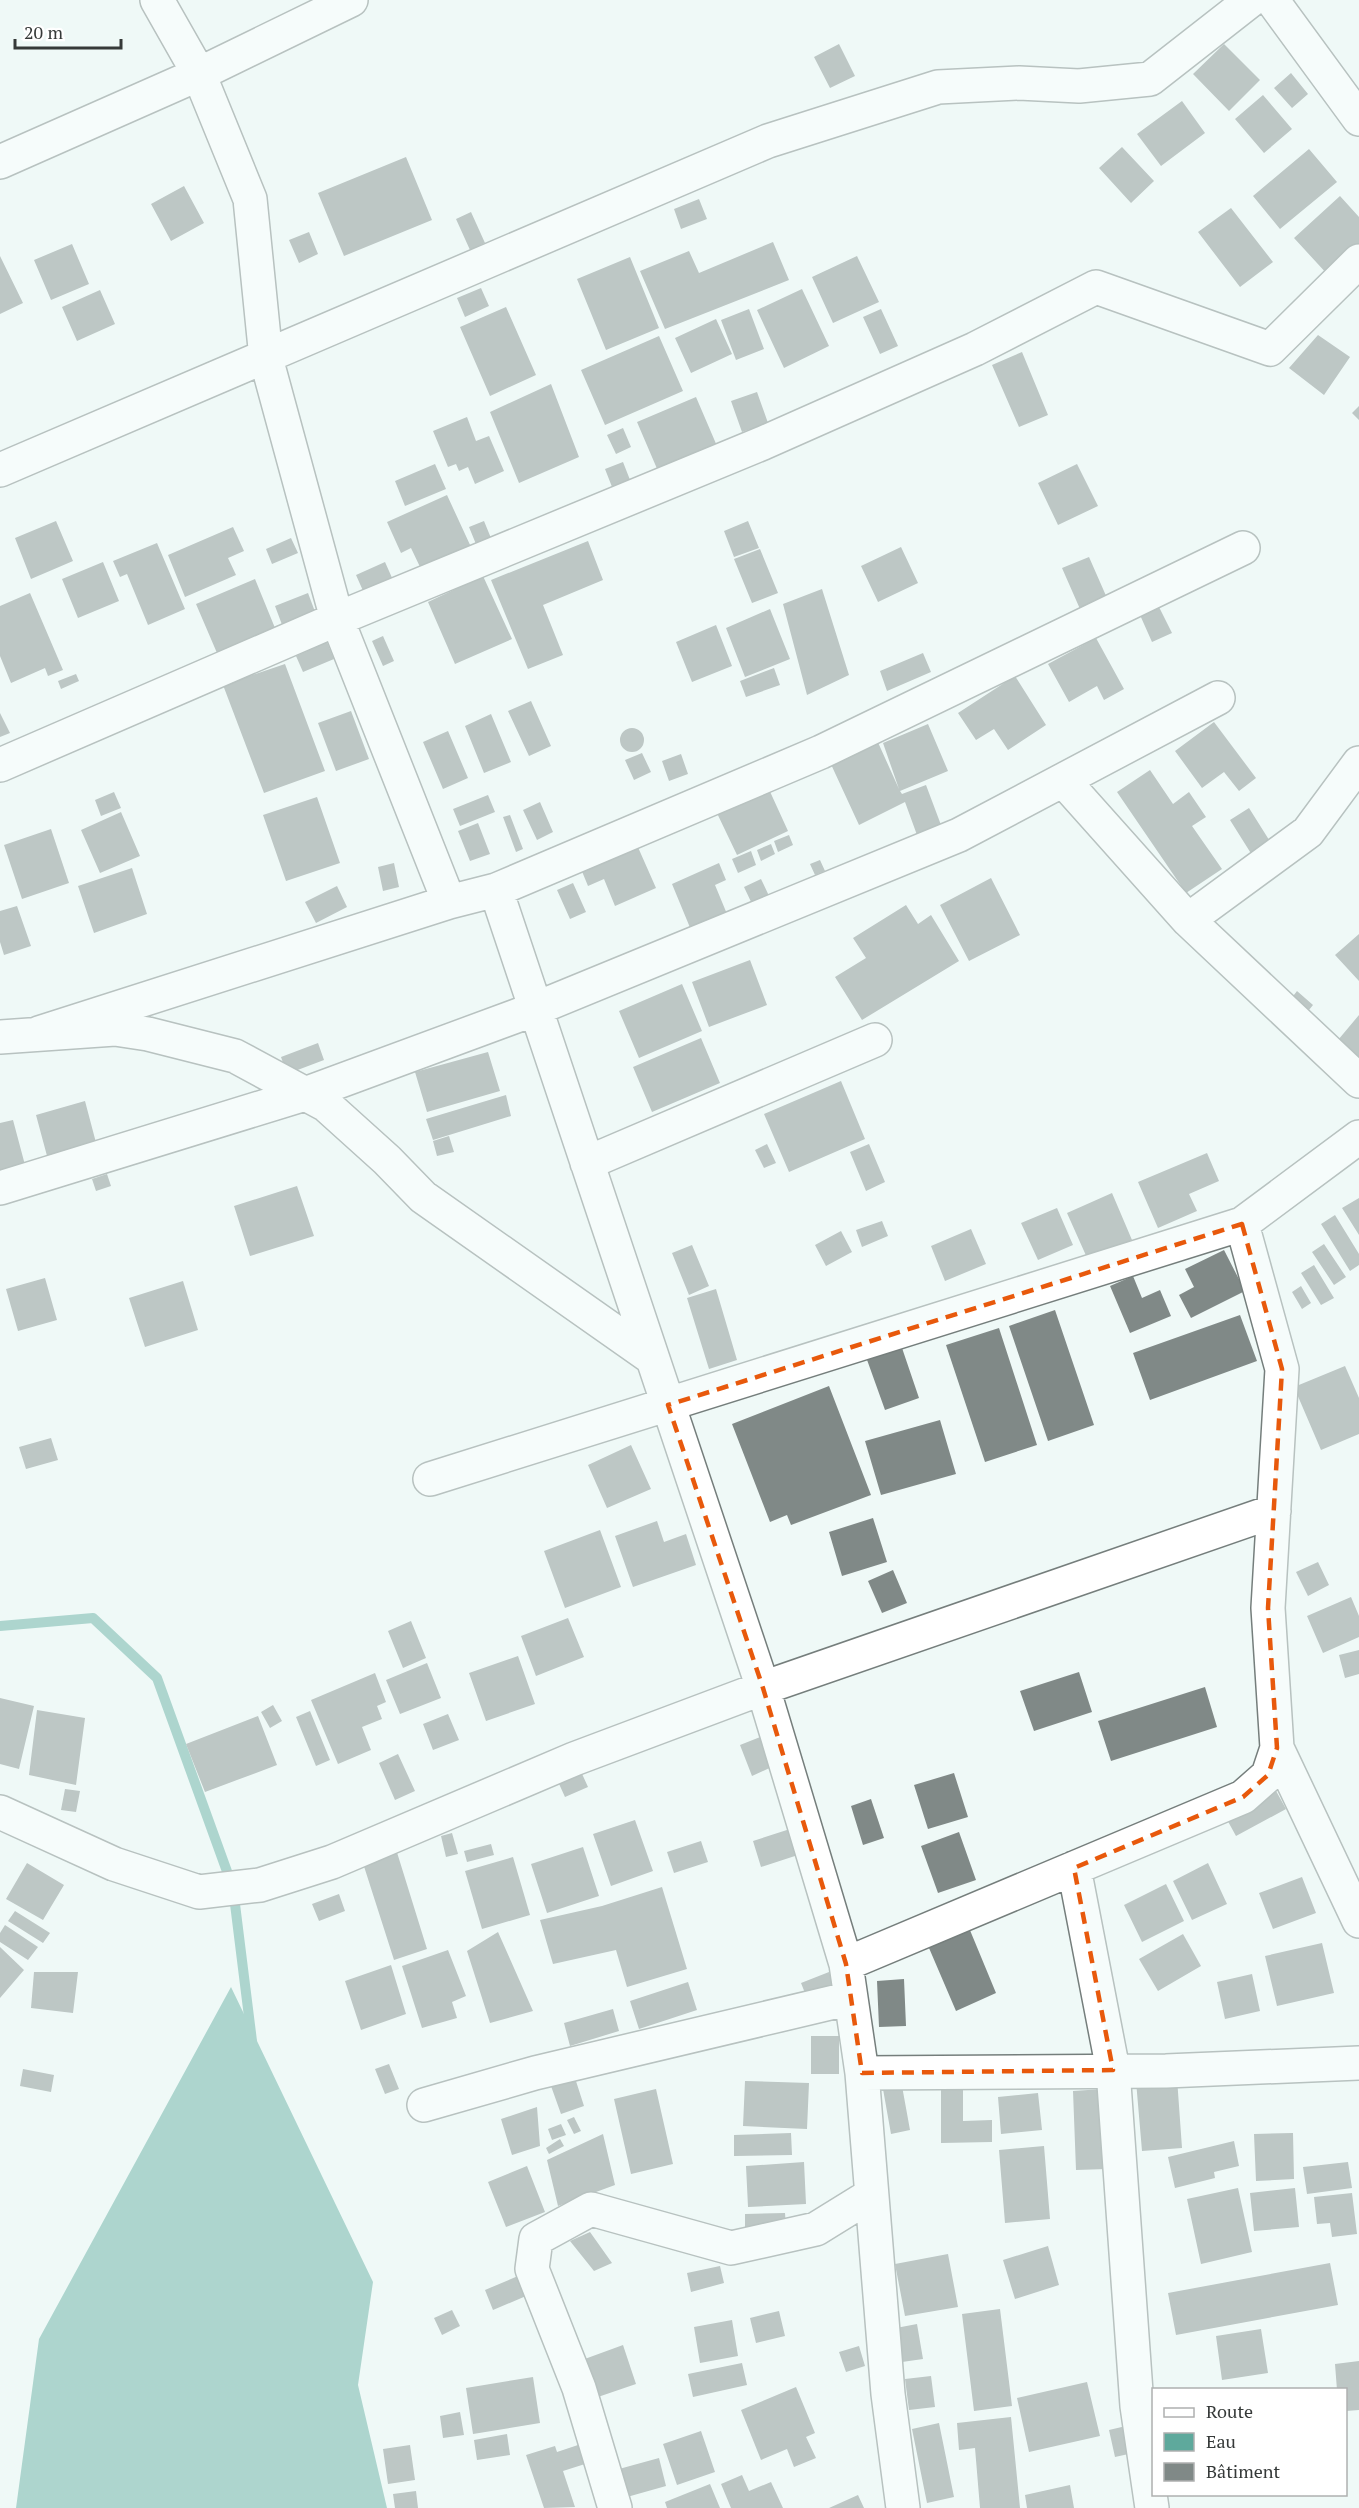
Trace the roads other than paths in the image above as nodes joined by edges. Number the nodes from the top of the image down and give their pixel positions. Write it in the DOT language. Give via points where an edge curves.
graph roads {
  1 [pos="157,0"];
  2 [pos="351,0"];
  3 [pos="1251,0"];
  4 [pos="1272,0"];
  5 [pos="199,74"];
  6 [pos="1359,119"];
  7 [pos="0,162"];
  8 [pos="1359,261"];
  9 [pos="266,358"];
  10 [pos="0,470"];
  11 [pos="1242,548"];
  12 [pos="337,619"];
  13 [pos="1218,698"];
  14 [pos="1359,763"];
  15 [pos="0,765"];
  16 [pos="1063,780"];
  17 [pos="496,890"];
  18 [pos="449,902"];
  19 [pos="1188,920"];
  20 [pos="535,1009"];
  21 [pos="39,1033"];
  22 [pos="0,1037"];
  23 [pos="876,1040"];
  24 [pos="1359,1081"];
  25 [pos="305,1094"];
  26 [pos="1359,1138"];
  27 [pos="587,1163"];
  28 [pos="0,1188"];
  29 [pos="1242,1224"];
  30 [pos="652,1358"];
  31 [pos="668,1405"];
  32 [pos="430,1479"];
  33 [pos="1274,1511"];
  34 [pos="763,1688"];
  35 [pos="1277,1748"];
  36 [pos="0,1812"];
  37 [pos="1074,1868"];
  38 [pos="1359,1921"];
  39 [pos="846,1965"];
  40 [pos="851,1998"];
  41 [pos="1359,2063"];
  42 [pos="1113,2070"];
  43 [pos="862,2073"];
  44 [pos="424,2105"];
  45 [pos="871,2195"];
  46 [pos="615,2508"];
  47 [pos="903,2508"];
  48 [pos="1152,2508"];
  1 -- 5 [label="street"];
  2 -- 5 [label="street"];
  3 -- 9 [label="street" via="1150,79 1079,86 1019,83 938,87 768,141"];
  4 -- 6 [label="street"];
  5 -- 7 [label="street"];
  5 -- 9 [label="street" via="250,199"];
  8 -- 12 [label="street" via="1270,349 1096,287 975,349 763,443"];
  9 -- 10 [label="street"];
  9 -- 12 [label="street"];
  11 -- 17 [label="street" via="821,752"];
  12 -- 15 [label="street"];
  12 -- 18 [label="street"];
  13 -- 16 [label="street"];
  14 -- 19 [label="street" via="1308,832"];
  16 -- 19 [label="street"];
  16 -- 20 [label="street" via="959,835"];
  17 -- 18 [label="street"];
  17 -- 20 [label="street"];
  18 -- 21 [label="street"];
  19 -- 24 [label="street"];
  20 -- 25 [label="street"];
  20 -- 27 [label="street"];
  21 -- 22 [label="street"];
  21 -- 25 [label="street" via="115,1029 148,1034 235,1056"];
  23 -- 27 [label="street"];
  25 -- 28 [label="street"];
  25 -- 30 [label="street" via="326,1105 423,1197"];
  26 -- 29 [label="street"];
  27 -- 30 [label="street"];
  29 -- 31 [label="street"];
  29 -- 33 [label="street" via="1282,1369"];
  30 -- 31 [label="street"];
  31 -- 32 [label="street"];
  31 -- 34 [label="street"];
  33 -- 34 [label="street"];
  33 -- 35 [label="street" via="1268,1608"];
  34 -- 36 [label="street" via="574,1759 332,1862 260,1885 199,1892 114,1864"];
  34 -- 39 [label="street"];
  35 -- 37 [label="street" via="1268,1775 1243,1797"];
  35 -- 38 [label="street"];
  37 -- 39 [label="street"];
  37 -- 42 [label="street"];
  39 -- 40 [label="street"];
  40 -- 43 [label="street"];
  40 -- 44 [label="street" via="535,2073"];
  41 -- 42 [label="street"];
  42 -- 43 [label="street"];
  42 -- 48 [label="street" via="1137,2406"];
  43 -- 45 [label="street"];
  45 -- 46 [label="street" via="816,2229 731,2248 591,2209 536,2239 532,2269 579,2388"];
  45 -- 47 [label="street" via="888,2394"];
}
